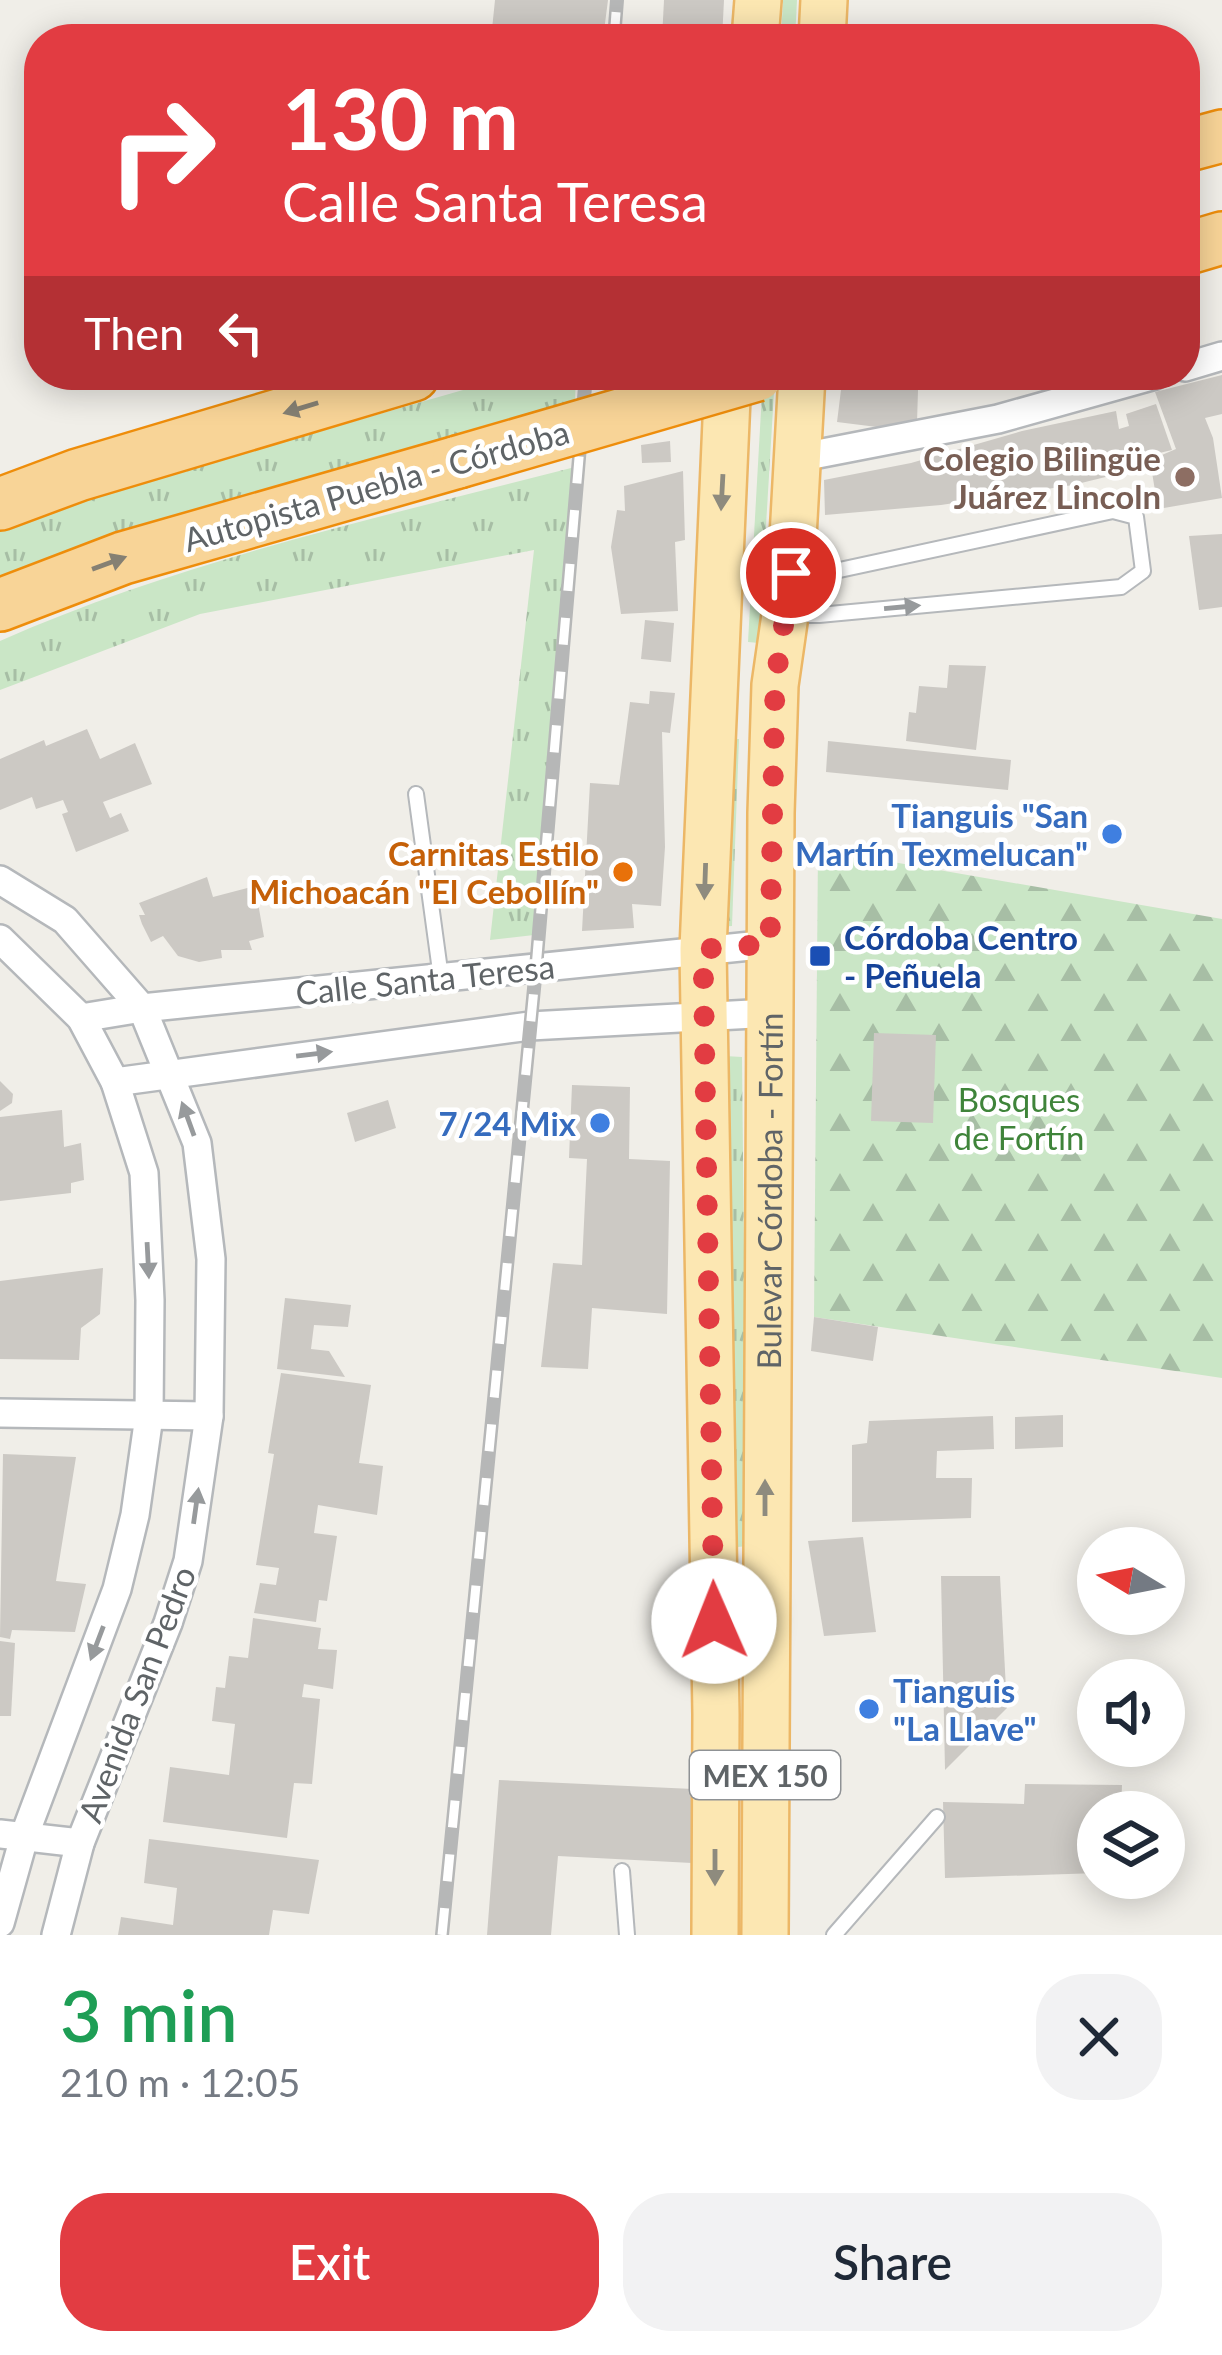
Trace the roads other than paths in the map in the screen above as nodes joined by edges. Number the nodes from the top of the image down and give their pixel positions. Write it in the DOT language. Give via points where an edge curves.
graph roads {
  1 [pos="363,390"];
  2 [pos="705,390"];
  3 [pos="727,390"];
  4 [pos="801,390"];
  5 [pos="1100,390"];
  6 [pos="797,458"];
  7 [pos="0,504"];
  8 [pos="788,594"];
  9 [pos="0,605"];
  10 [pos="712,684"];
  11 [pos="775,685"];
  12 [pos="416,794"];
  13 [pos="0,880"];
  14 [pos="0,939"];
  15 [pos="770,944"];
  16 [pos="703,949"];
  17 [pos="441,978"];
  18 [pos="142,1008"];
  19 [pos="771,1013"];
  20 [pos="704,1015"];
  21 [pos="81,1018"];
  22 [pos="171,1073"];
  23 [pos="115,1082"];
  24 [pos="0,1413"];
  25 [pos="208,1415"];
  26 [pos="148,1416"];
  27 [pos="937,1817"];
  28 [pos="13,1834"];
  29 [pos="80,1844"];
  30 [pos="622,1871"];
  31 [pos="0,1923"];
  32 [pos="56,1935"];
  33 [pos="627,1935"];
  34 [pos="715,1935"];
  35 [pos="765,1935"];
  36 [pos="834,1935"];
  1 -- 7 [label="highway, one-way"];
  9 -- 2 [label="highway, Autopista Puebla - Córdoba, one-way, bridge" via="123,558"];
  3 -- 10 [label="main road, Bulevar Córdoba - Fortín / MEX 150, one-way"];
  4 -- 6 [label="main road, Bulevar Córdoba - Fortín / MEX 150"];
  5 -- 6 [label="street"];
  6 -- 8 [label="main road, Bulevar Córdoba - Fortín / MEX 150"];
  8 -- 8 [label="lane, one-way" via="819,615 1121,587 1142,571 1136,518 1113,511 821,574"];
  8 -- 11 [label="main road, Bulevar Córdoba - Fortín / MEX 150"];
  10 -- 11 [label="main road"];
  10 -- 16 [label="main road, Bulevar Córdoba - Fortín / MEX 150, one-way"];
  11 -- 15 [label="main road, Bulevar Córdoba - Fortín / MEX 150"];
  12 -- 17 [label="lane"];
  13 -- 18 [label="street, Avenida San Pedro" via="65,920"];
  14 -- 21 [label="street, Avenida San Pedro"];
  15 -- 16 [label="street, Calle Santa Teresa"];
  15 -- 19 [label="main road, Bulevar Córdoba - Fortín / MEX 150"];
  16 -- 17 [label="street, Calle Santa Teresa"];
  16 -- 20 [label="main road, Bulevar Córdoba - Fortín / MEX 150"];
  17 -- 18 [label="street, Calle Santa Teresa"];
  18 -- 21 [label="street, Calle Santa Teresa"];
  18 -- 22 [label="street, Avenida San Pedro"];
  19 -- 20 [label="street, Calle Santa Teresa"];
  35 -- 19 [label="main road, Bulevar Córdoba - Fortín / MEX 150, one-way"];
  22 -- 20 [label="street, Calle Santa Teresa, one-way" via="530,1026"];
  20 -- 34 [label="main road, Bulevar Córdoba - Fortín / MEX 150, one-way"];
  21 -- 23 [label="street, Avenida San Pedro"];
  22 -- 23 [label="street, Calle Santa Teresa"];
  25 -- 22 [label="street, Avenida San Pedro, one-way" via="211,1259 197,1143"];
  23 -- 26 [label="street, Avenida San Pedro, one-way" via="144,1173"];
  24 -- 26 [label="street"];
  25 -- 26 [label="street"];
  29 -- 25 [label="street, Avenida San Pedro, one-way" via="188,1561"];
  26 -- 28 [label="street, Avenida San Pedro, one-way" via="117,1589"];
  27 -- 36 [label="lane"];
  28 -- 29 [label="street"];
  28 -- 31 [label="street, Avenida San Pedro"];
  29 -- 32 [label="street, Avenida San Pedro"];
  30 -- 33 [label="lane"];
}
